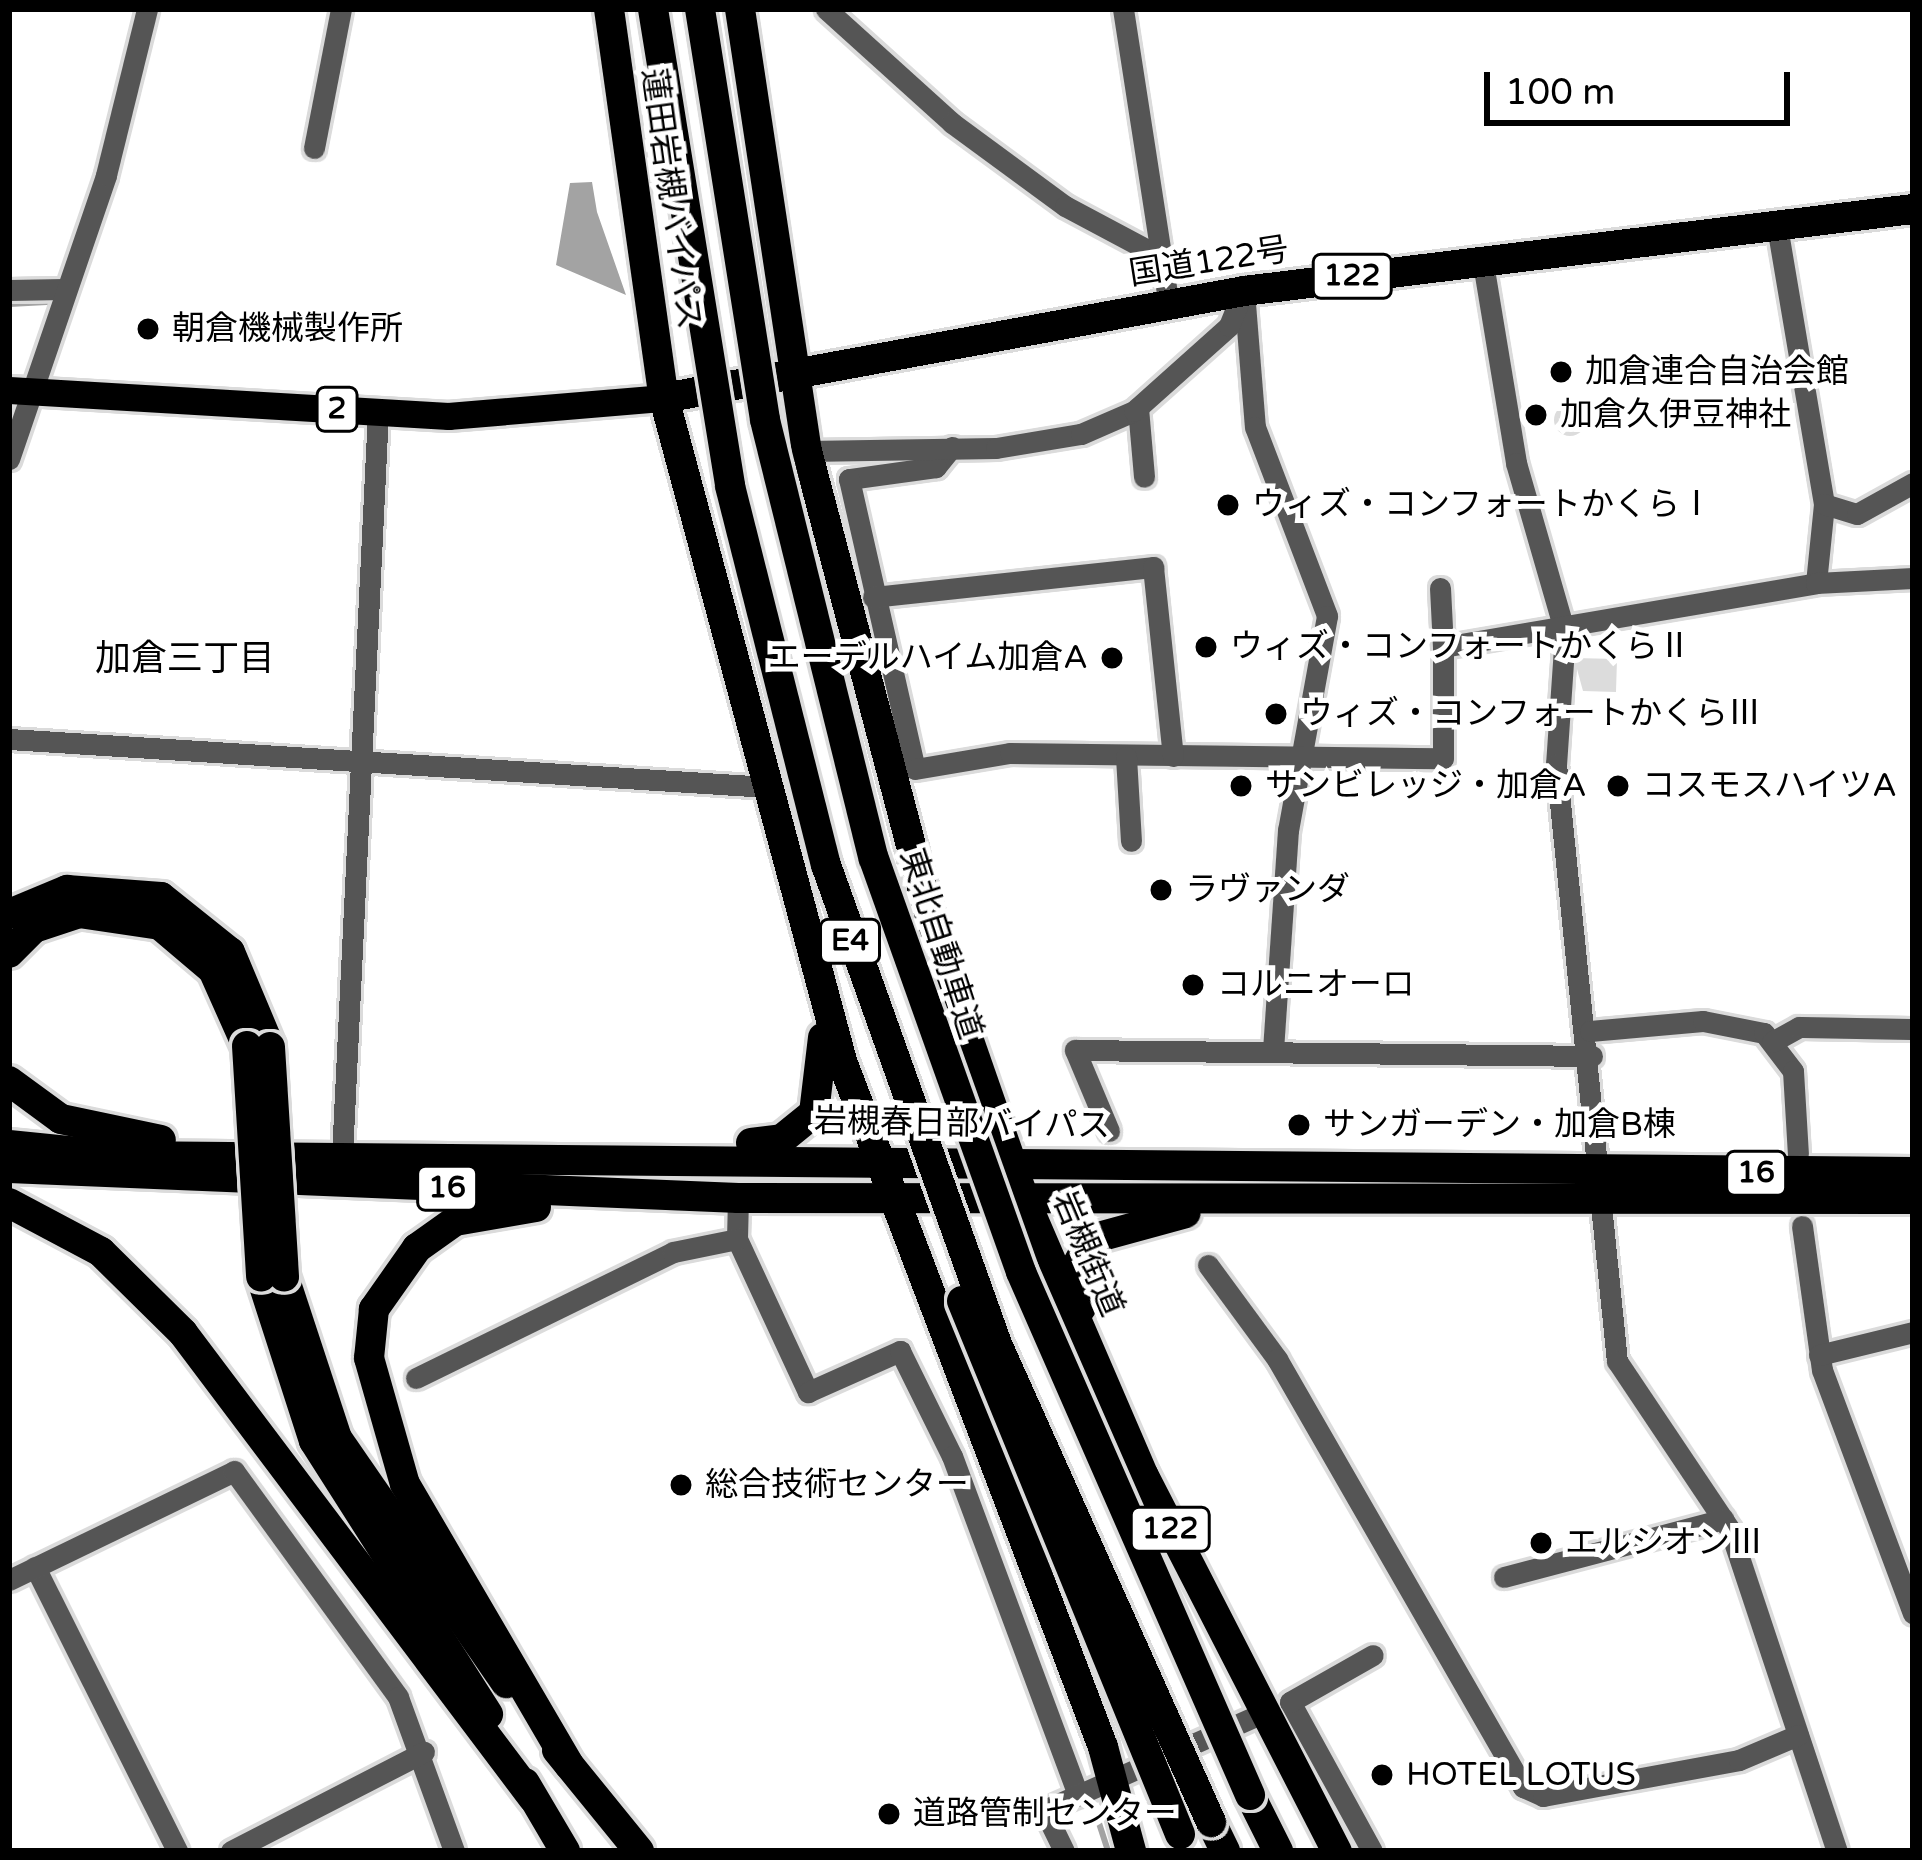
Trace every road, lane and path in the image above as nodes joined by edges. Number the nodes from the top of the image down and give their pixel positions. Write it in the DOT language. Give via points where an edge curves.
graph roads {
  1 [pos="147,9"];
  2 [pos="341,9"];
  3 [pos="609,9"];
  4 [pos="653,9"];
  5 [pos="700,9"];
  6 [pos="740,9"];
  7 [pos="826,9"];
  8 [pos="1124,9"];
  9 [pos="314,148"];
  10 [pos="1913,209"];
  11 [pos="1776,221"];
  12 [pos="1161,257"];
  13 [pos="1483,257"];
  14 [pos="64,289"];
  15 [pos="9,290"];
  16 [pos="1244,291"];
  17 [pos="1169,305"];
  18 [pos="796,371"];
  19 [pos="22,391"];
  20 [pos="664,398"];
  21 [pos="1138,408"];
  22 [pos="378,411"];
  23 [pos="952,447"];
  24 [pos="807,451"];
  25 [pos="9,459"];
  26 [pos="1144,477"];
  27 [pos="1913,483"];
  28 [pos="1824,504"];
  29 [pos="1913,578"];
  30 [pos="1816,583"];
  31 [pos="1440,588"];
  32 [pos="872,597"];
  33 [pos="1565,633"];
  34 [pos="1443,647"];
  35 [pos="9,739"];
  36 [pos="1173,756"];
  37 [pos="1126,757"];
  38 [pos="357,758"];
  39 [pos="1300,762"];
  40 [pos="768,788"];
  41 [pos="1131,841"];
  42 [pos="9,914"];
  43 [pos="9,953"];
  44 [pos="822,987"];
  45 [pos="1913,1029"];
  46 [pos="1590,1031"];
  47 [pos="1772,1042"];
  48 [pos="258,1047"];
  49 [pos="1273,1049"];
  50 [pos="1592,1056"];
  51 [pos="9,1081"];
  52 [pos="984,1085"];
  53 [pos="1109,1131"];
  54 [pos="914,1132"];
  55 [pos="9,1145"];
  56 [pos="1798,1154"];
  57 [pos="336,1156"];
  58 [pos="871,1156"];
  59 [pos="554,1159"];
  60 [pos="1011,1160"];
  61 [pos="1077,1162"];
  62 [pos="9,1168"];
  63 [pos="1913,1172"];
  64 [pos="1600,1186"];
  65 [pos="729,1198"];
  66 [pos="1024,1198"];
  67 [pos="1299,1198"];
  68 [pos="886,1199"];
  69 [pos="1913,1199"];
  70 [pos="9,1203"];
  71 [pos="1802,1226"];
  72 [pos="737,1239"];
  73 [pos="1208,1265"];
  74 [pos="272,1277"];
  75 [pos="1913,1332"];
  76 [pos="1819,1355"];
  77 [pos="416,1378"];
  78 [pos="1144,1476"];
  79 [pos="1723,1519"];
  80 [pos="35,1567"];
  81 [pos="1504,1577"];
  82 [pos="9,1580"];
  83 [pos="1913,1614"];
  84 [pos="1373,1655"];
  85 [pos="1263,1712"];
  86 [pos="1798,1736"];
  87 [pos="424,1752"];
  88 [pos="569,1765"];
  89 [pos="1112,1780"];
  90 [pos="1078,1795"];
  91 [pos="533,1798"];
  92 [pos="1183,1842"];
  93 [pos="177,1851"];
  94 [pos="231,1851"];
  95 [pos="454,1851"];
  96 [pos="565,1851"];
  97 [pos="639,1851"];
  98 [pos="1064,1851"];
  99 [pos="1131,1851"];
  100 [pos="1225,1851"];
  101 [pos="1278,1851"];
  102 [pos="1336,1851"];
  103 [pos="1372,1851"];
  104 [pos="1838,1851"];
  1 -- 14 [label="street"];
  2 -- 9 [label="street"];
  3 -- 20 [label="highway, 蓮田岩槻バイパス"];
  4 -- 54 [label="highway, E4, bridge" via="699,328 762,629"];
  5 -- 101 [label="highway, 東北自動車道 / E4, bridge" via="765,420 874,859 1021,1272"];
  6 -- 18 [label="highway, 122"];
  7 -- 12 [label="street" via="952,123 1064,206"];
  8 -- 12 [label="street"];
  10 -- 11 [label="highway, 国道122号 / 122"];
  11 -- 13 [label="highway, 国道122号 / 122"];
  11 -- 28 [label="street"];
  12 -- 17 [label="street"];
  13 -- 16 [label="highway, 国道122号 / 122"];
  13 -- 33 [label="street" via="1516,464"];
  14 -- 15 [label="street"];
  14 -- 19 [label="street"];
  16 -- 17 [label="highway, 国道122号 / 122"];
  16 -- 21 [label="street" via="1229,326"];
  16 -- 39 [label="street" via="1255,428 1327,616"];
  17 -- 18 [label="highway, 国道122号 / 122"];
  18 -- 20 [label="highway, 国道122号 / 122"];
  18 -- 24 [label="highway, 岩槻街道 / 122"];
  19 -- 22 [label="main road, 2"];
  19 -- 25 [label="street"];
  20 -- 22 [label="main road, 2" via="502,417"];
  20 -- 40 [label="highway"];
  21 -- 23 [label="street" via="1049,444"];
  21 -- 26 [label="street"];
  22 -- 38 [label="street"];
  23 -- 24 [label="street"];
  23 -- 32 [label="street" via="936,467 849,478"];
  24 -- 52 [label="highway, 岩槻街道 / 122" via="900,816"];
  27 -- 28 [label="street" via="1857,514"];
  28 -- 30 [label="street"];
  29 -- 30 [label="street"];
  30 -- 33 [label="street"];
  31 -- 34 [label="street"];
  32 -- 36 [label="street" via="1153,567"];
  32 -- 37 [label="street" via="915,769 1010,753"];
  33 -- 34 [label="street"];
  33 -- 46 [label="street" via="1556,764"];
  34 -- 39 [label="street" via="1443,758"];
  35 -- 38 [label="street"];
  36 -- 37 [label="street"];
  36 -- 39 [label="street"];
  37 -- 41 [label="street"];
  38 -- 40 [label="street"];
  38 -- 57 [label="street"];
  39 -- 49 [label="street"];
  40 -- 44 [label="highway"];
  42 -- 48 [label="highway" via="67,890 160,897 230,952"];
  43 -- 48 [label="highway" via="34,928 79,913 160,925 213,970"];
  44 -- 58 [label="highway"];
  44 -- 59 [label="highway" via="824,1094 802,1127 731,1146"];
  45 -- 47 [label="street" via="1799,1027"];
  46 -- 47 [label="street" via="1703,1021 1750,1026"];
  46 -- 50 [label="street"];
  47 -- 56 [label="street" via="1798,1092"];
  48 -- 74 [label="highway, bridge"];
  49 -- 50 [label="street"];
  49 -- 53 [label="street" via="1075,1049"];
  50 -- 64 [label="street"];
  51 -- 57 [label="highway" via="96,1131"];
  52 -- 60 [label="highway, 岩槻街道 / 122"];
  52 -- 61 [label="highway" via="1004,1123"];
  54 -- 92 [label="highway, bridge" via="976,1353"];
  54 -- 100 [label="highway, E4, bridge"];
  55 -- 57 [label="highway, 岩槻春日部バイパス / 16"];
  57 -- 59 [label="highway, 岩槻春日部バイパス / 16"];
  58 -- 59 [label="highway, 岩槻春日部バイパス / 16"];
  58 -- 60 [label="highway, 岩槻春日部バイパス / 16"];
  58 -- 68 [label="highway"];
  60 -- 61 [label="highway, 岩槻春日部バイパス / 16"];
  60 -- 66 [label="highway, 岩槻街道 / 122"];
  61 -- 64 [label="highway, 岩槻春日部バイパス / 16"];
  62 -- 65 [label="highway, 岩槻春日部バイパス / 16"];
  63 -- 64 [label="highway, 岩槻春日部バイパス / 16"];
  64 -- 67 [label="highway, 岩槻春日部バイパス / 16"];
  64 -- 69 [label="highway, 岩槻春日部バイパス / 16"];
  64 -- 79 [label="street" via="1617,1361"];
  65 -- 68 [label="highway, 岩槻春日部バイパス / 16"];
  65 -- 72 [label="street"];
  65 -- 88 [label="highway" via="677,1210 473,1215 403,1261 374,1309 372,1391 397,1464"];
  66 -- 67 [label="highway, 岩槻春日部バイパス / 16"];
  66 -- 68 [label="highway, 岩槻春日部バイパス / 16"];
  66 -- 78 [label="highway, 岩槻街道 / 122"];
  67 -- 78 [label="highway" via="1117,1223 1081,1253 1082,1312"];
  68 -- 89 [label="highway"];
  70 -- 91 [label="highway" via="101,1252 183,1333"];
  71 -- 76 [label="street"];
  72 -- 77 [label="street" via="673,1252"];
  72 -- 90 [label="street" via="808,1392 900,1351 952,1456"];
  73 -- 86 [label="street" via="1277,1359 1523,1787 1544,1796 1739,1760"];
  74 -- 88 [label="highway" via="359,1476"];
  74 -- 91 [label="highway" via="314,1441 464,1669"];
  75 -- 76 [label="street"];
  76 -- 83 [label="street"];
  78 -- 85 [label="highway, 岩槻街道 / 122"];
  79 -- 81 [label="street"];
  79 -- 86 [label="street"];
  80 -- 82 [label="street"];
  80 -- 87 [label="street" via="234,1471 398,1697"];
  80 -- 93 [label="street"];
  84 -- 103 [label="street" via="1290,1702"];
  85 -- 89 [label="street"];
  85 -- 102 [label="highway, 岩槻街道 / 122"];
  86 -- 104 [label="street"];
  87 -- 94 [label="street"];
  87 -- 95 [label="street"];
  88 -- 97 [label="highway"];
  89 -- 90 [label="street"];
  89 -- 99 [label="highway"];
  90 -- 98 [label="street" via="1044,1810"];
  91 -- 96 [label="highway"];
}
